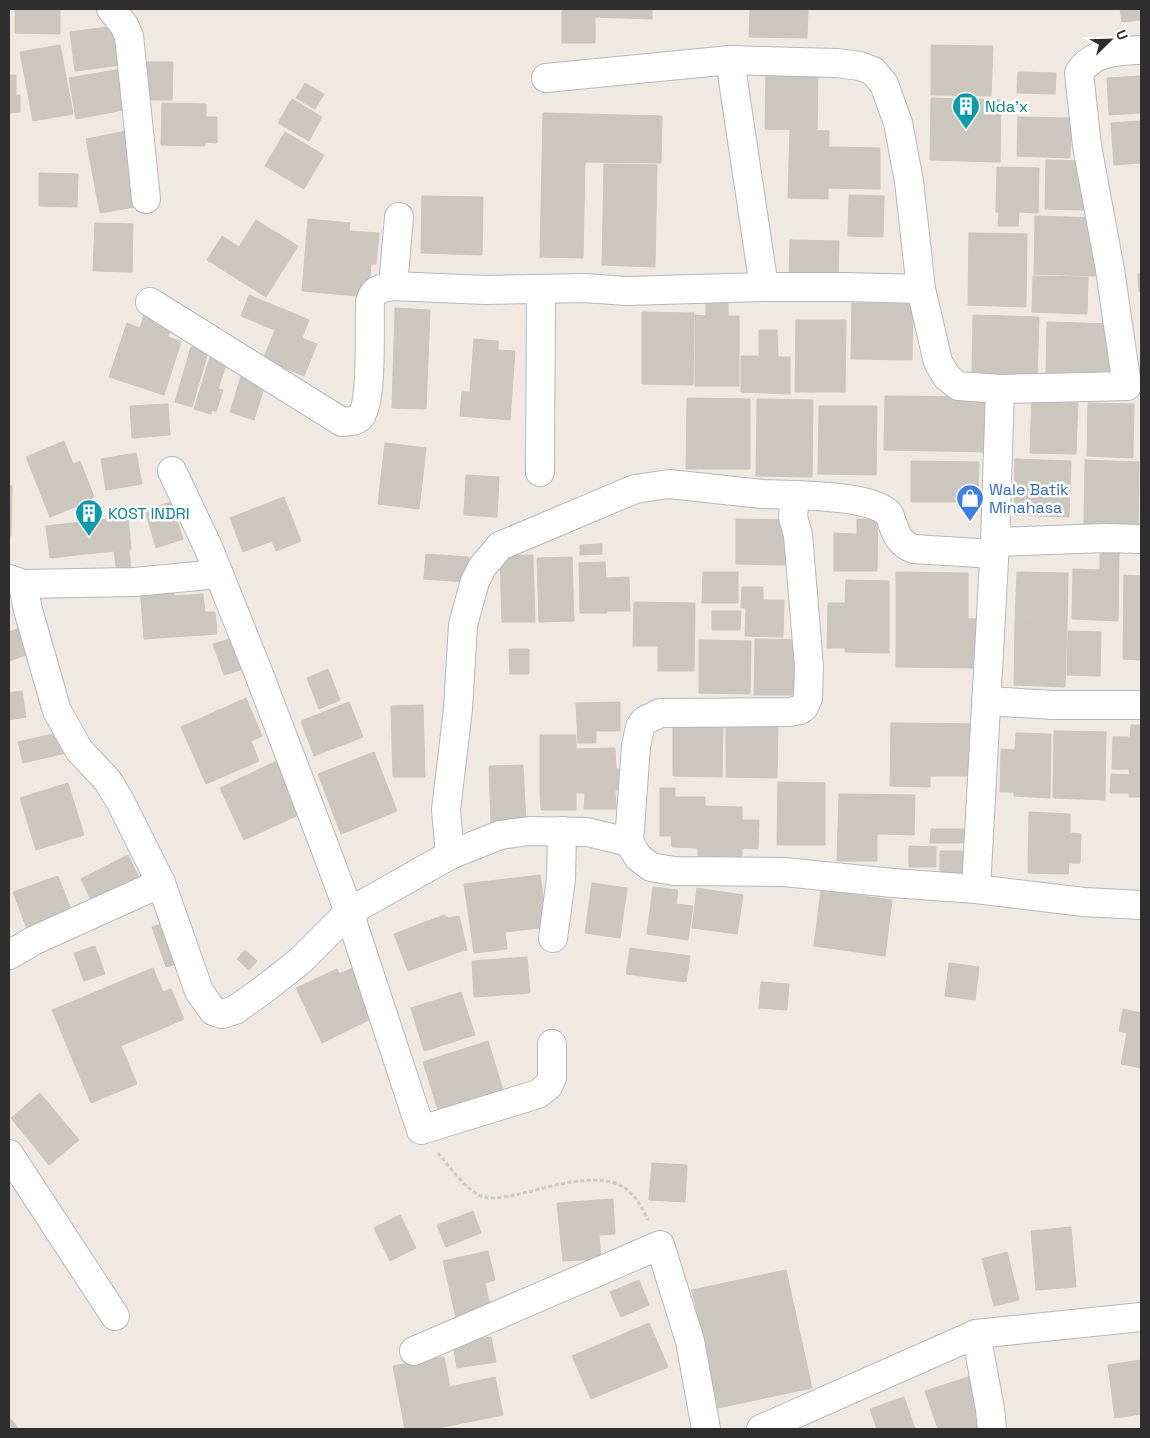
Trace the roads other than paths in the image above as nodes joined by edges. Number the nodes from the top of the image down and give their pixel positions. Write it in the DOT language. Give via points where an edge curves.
graph roads {
  1 [pos="111,9"];
  2 [pos="1141,50"];
  3 [pos="730,60"];
  4 [pos="546,78"];
  5 [pos="146,199"];
  6 [pos="399,217"];
  7 [pos="394,286"];
  8 [pos="764,287"];
  9 [pos="541,289"];
  10 [pos="920,289"];
  11 [pos="150,302"];
  12 [pos="1134,385"];
  13 [pos="1000,389"];
  14 [pos="172,471"];
  15 [pos="540,472"];
  16 [pos="795,495"];
  17 [pos="1141,539"];
  18 [pos="994,548"];
  19 [pos="218,574"];
  20 [pos="16,581"];
  21 [pos="986,701"];
  22 [pos="1141,705"];
  23 [pos="562,831"];
  24 [pos="629,842"];
  25 [pos="450,855"];
  26 [pos="160,883"];
  27 [pos="976,889"];
  28 [pos="1141,904"];
  29 [pos="348,912"];
  30 [pos="553,938"];
  31 [pos="9,955"];
  32 [pos="552,1044"];
  33 [pos="9,1154"];
  34 [pos="115,1316"];
  35 [pos="1141,1317"];
  36 [pos="976,1334"];
  37 [pos="414,1351"];
  38 [pos="706,1429"];
  39 [pos="761,1429"];
  40 [pos="992,1429"];
  1 -- 5 [label="street" via="129,36"];
  2 -- 12 [label="street" via="1095,57 1079,73 1087,146"];
  3 -- 4 [label="street"];
  3 -- 8 [label="street"];
  3 -- 10 [label="street" via="860,66 873,71 884,84 898,123 909,181"];
  6 -- 7 [label="street"];
  7 -- 9 [label="street"];
  7 -- 11 [label="street" via="372,294 367,402 360,418 342,422"];
  8 -- 9 [label="street" via="627,291"];
  8 -- 10 [label="street"];
  9 -- 15 [label="street"];
  10 -- 13 [label="street" via="938,362 947,377 958,386"];
  12 -- 13 [label="street"];
  13 -- 18 [label="street"];
  14 -- 19 [label="street"];
  16 -- 18 [label="street" via="848,498 881,508 890,515 899,539 914,549"];
  16 -- 24 [label="street" via="793,517 798,535 809,666 807,702 800,710 789,712 660,713 644,721 636,746"];
  16 -- 25 [label="street" via="669,484 635,489 500,546 482,566 463,625 458,709 446,810"];
  17 -- 18 [label="street" via="1105,538"];
  18 -- 21 [label="street"];
  19 -- 20 [label="street" via="134,582"];
  19 -- 29 [label="street"];
  20 -- 26 [label="street" via="28,610 57,711 80,750 108,781"];
  21 -- 22 [label="street"];
  21 -- 27 [label="street"];
  23 -- 24 [label="street" via="588,832"];
  23 -- 25 [label="street" via="500,835"];
  23 -- 30 [label="street" via="561,879"];
  24 -- 27 [label="street" via="638,857 651,867 784,872"];
  25 -- 29 [label="street"];
  26 -- 29 [label="street" via="200,991 213,1011 222,1014 235,1010 300,961"];
  26 -- 31 [label="street"];
  27 -- 28 [label="street" via="1084,902"];
  29 -- 32 [label="street" via="420,1130 538,1094 552,1078"];
  33 -- 34 [label="street"];
  35 -- 36 [label="street"];
  36 -- 39 [label="street"];
  36 -- 40 [label="street"];
  37 -- 38 [label="street" via="660,1245 690,1341"];
}
